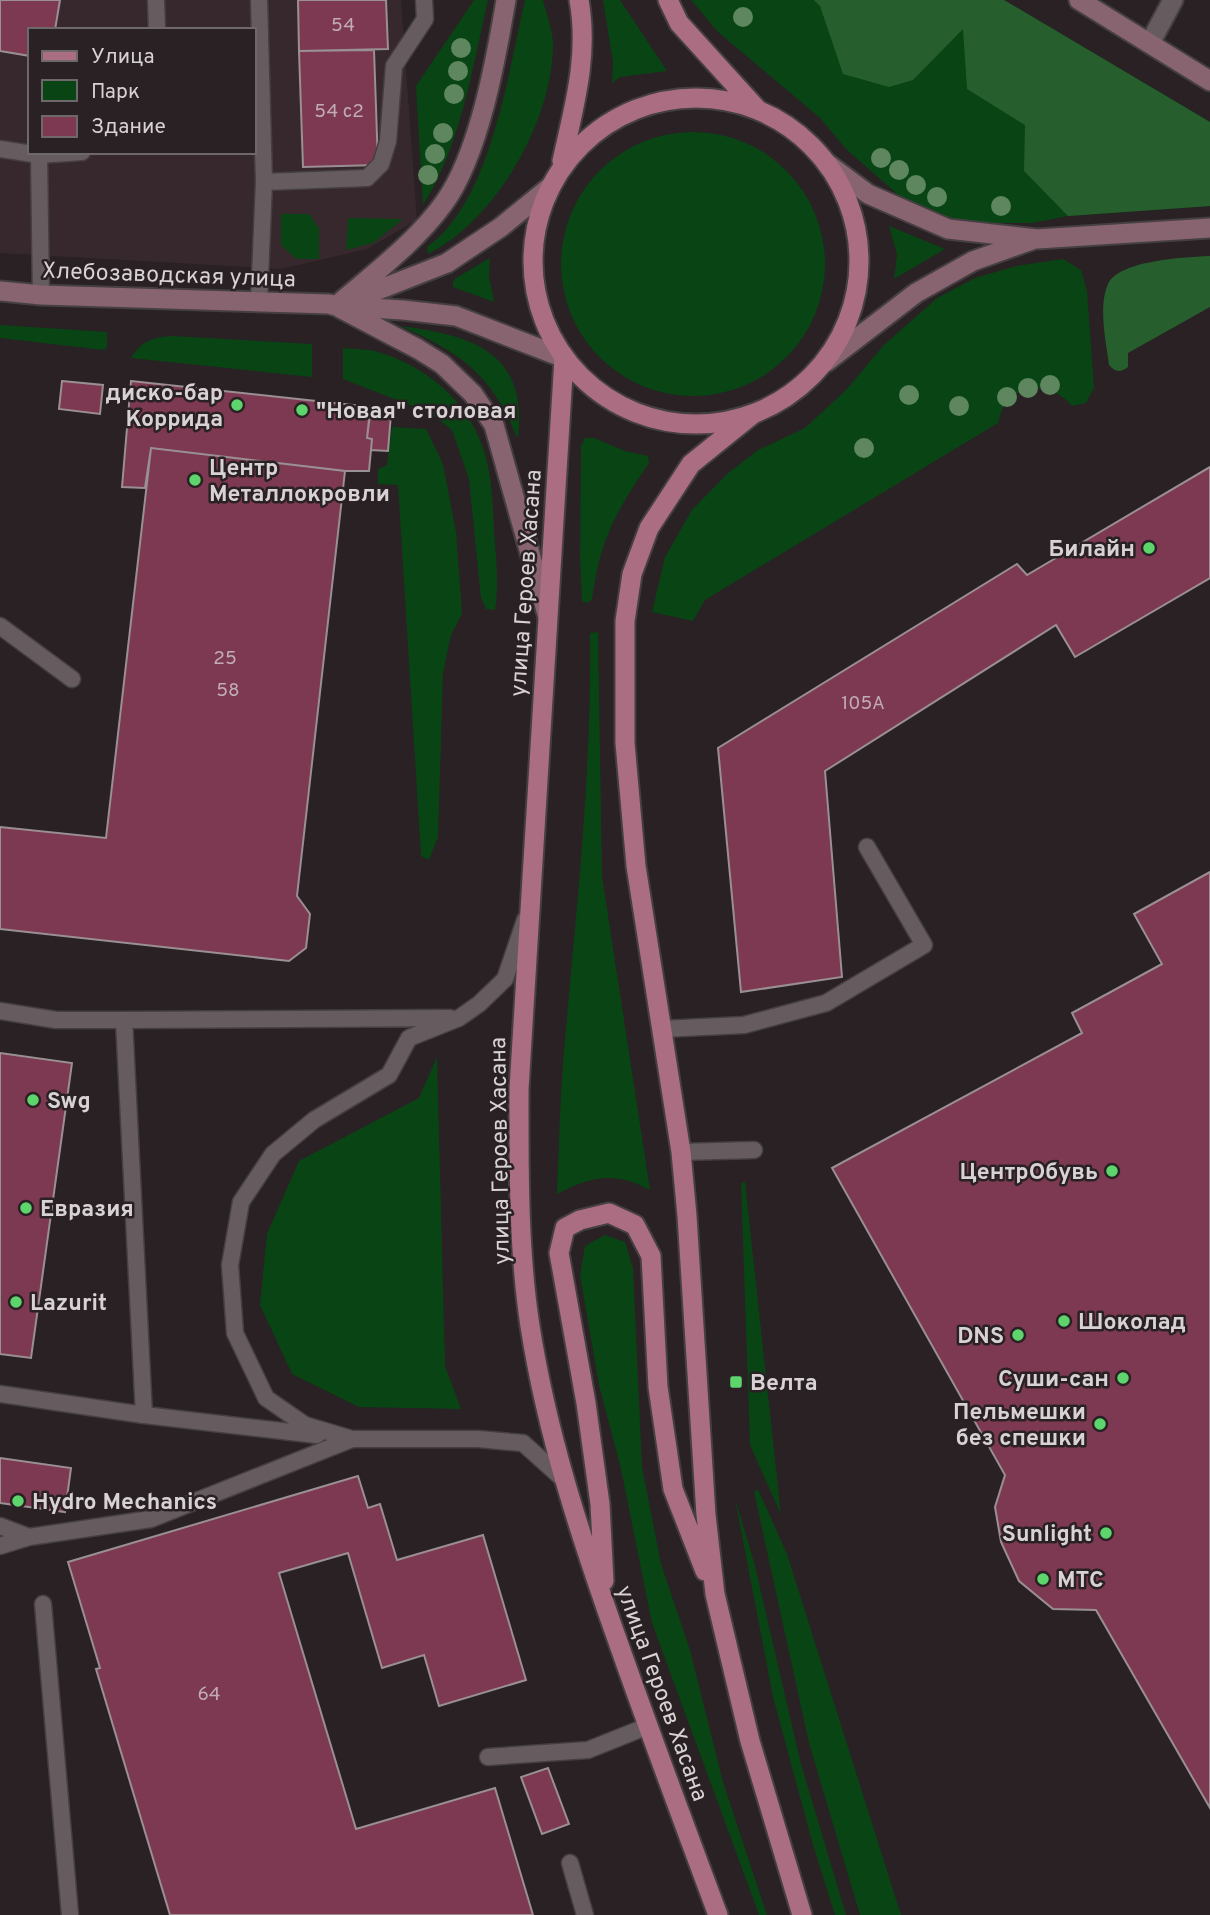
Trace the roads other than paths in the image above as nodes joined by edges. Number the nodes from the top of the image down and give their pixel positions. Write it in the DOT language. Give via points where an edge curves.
graph roads {
  1 [pos="156,0"];
  2 [pos="259,0"];
  3 [pos="424,0"];
  4 [pos="506,0"];
  5 [pos="579,0"];
  6 [pos="668,0"];
  7 [pos="1079,0"];
  8 [pos="1173,0"];
  9 [pos="157,28"];
  10 [pos="1150,43"];
  11 [pos="1210,81"];
  12 [pos="758,109"];
  13 [pos="0,149"];
  14 [pos="28,153"];
  15 [pos="32,154"];
  16 [pos="53,154"];
  17 [pos="39,155"];
  18 [pos="562,162"];
  19 [pos="828,164"];
  20 [pos="264,182"];
  21 [pos="551,186"];
  22 [pos="1210,228"];
  23 [pos="1037,239"];
  24 [pos="0,291"];
  25 [pos="41,295"];
  26 [pos="259,301"];
  27 [pos="336,306"];
  28 [pos="564,358"];
  29 [pos="825,362"];
  30 [pos="753,414"];
  31 [pos="548,618"];
  32 [pos="0,626"];
  33 [pos="72,680"];
  34 [pos="867,847"];
  35 [pos="528,913"];
  36 [pos="0,1011"];
  37 [pos="459,1018"];
  38 [pos="124,1020"];
  39 [pos="662,1029"];
  40 [pos="754,1150"];
  41 [pos="681,1152"];
  42 [pos="0,1395"];
  43 [pos="144,1415"];
  44 [pos="352,1439"];
  45 [pos="563,1479"];
  46 [pos="0,1526"];
  47 [pos="29,1537"];
  48 [pos="0,1546"];
  49 [pos="715,1594"];
  50 [pos="43,1604"];
  51 [pos="606,1606"];
  52 [pos="648,1726"];
  53 [pos="488,1757"];
  54 [pos="570,1863"];
  55 [pos="70,1915"];
  56 [pos="585,1915"];
  57 [pos="718,1915"];
  58 [pos="802,1915"];
  1 -- 9 [label="lane"];
  2 -- 20 [label="lane"];
  3 -- 20 [label="lane" via="425,19 394,66 388,141 381,164 367,178"];
  4 -- 27 [label="main road" via="497,58 468,157 445,202 410,242"];
  5 -- 18 [label="main road" via="581,79"];
  6 -- 12 [label="main road" via="679,23"];
  7 -- 10 [label="main road"];
  8 -- 10 [label="street"];
  10 -- 11 [label="main road"];
  12 -- 18 [label="main road" via="699,97 639,108 612,120"];
  12 -- 19 [label="main road" via="784,123"];
  13 -- 14 [label="lane"];
  15 -- 17 [label="lane"];
  16 -- 17 [label="lane"];
  17 -- 25 [label="lane"];
  18 -- 21 [label="main road"];
  19 -- 23 [label="main road" via="868,194 948,229"];
  19 -- 29 [label="main road" via="855,218 860,249 853,308"];
  20 -- 26 [label="lane"];
  21 -- 27 [label="main road" via="501,228 447,263"];
  21 -- 28 [label="main road" via="537,223 533,273 538,303"];
  22 -- 23 [label="main road"];
  23 -- 29 [label="main road" via="973,261 916,293"];
  24 -- 25 [label="main road, Хлебозаводская улица"];
  25 -- 26 [label="main road, Хлебозаводская улица"];
  26 -- 27 [label="main road, Хлебозаводская улица"];
  27 -- 28 [label="main road, Хлебозаводская улица" via="456,316"];
  27 -- 31 [label="main road" via="442,364 473,394 494,425"];
  28 -- 30 [label="main road" via="608,399 635,413 694,425"];
  28 -- 31 [label="main road, улица Героев Хасана"];
  29 -- 30 [label="main road" via="805,384"];
  30 -- 39 [label="main road" via="691,464 649,528 632,574 625,621 625,743 636,866"];
  31 -- 35 [label="main road, улица Героев Хасана"];
  32 -- 33 [label="lane"];
  34 -- 39 [label="lane" via="924,944 825,1003 744,1025"];
  35 -- 37 [label="lane" via="505,979"];
  35 -- 45 [label="main road, улица Героев Хасана" via="519,1088 520,1208 530,1325"];
  36 -- 38 [label="lane" via="56,1020"];
  37 -- 38 [label="lane"];
  37 -- 44 [label="lane" via="410,1038 389,1075 314,1120 273,1154 241,1202 230,1265 235,1333 266,1398 304,1425"];
  38 -- 43 [label="lane"];
  39 -- 41 [label="main road"];
  40 -- 41 [label="lane"];
  41 -- 49 [label="main road"];
  42 -- 43 [label="lane"];
  43 -- 44 [label="lane"];
  44 -- 45 [label="lane" via="523,1443"];
  44 -- 47 [label="lane" via="151,1519"];
  45 -- 51 [label="main road, улица Героев Хасана"];
  46 -- 47 [label="lane"];
  47 -- 48 [label="lane"];
  49 -- 51 [label="main road" via="673,1489 658,1387 651,1256 635,1225 609,1213 565,1228 559,1253 598,1491"];
  49 -- 58 [label="main road" via="750,1741"];
  50 -- 55 [label="lane"];
  51 -- 52 [label="main road, улица Героев Хасана"];
  52 -- 53 [label="lane" via="588,1750"];
  52 -- 57 [label="main road, улица Героев Хасана"];
  54 -- 56 [label="lane"];
}
